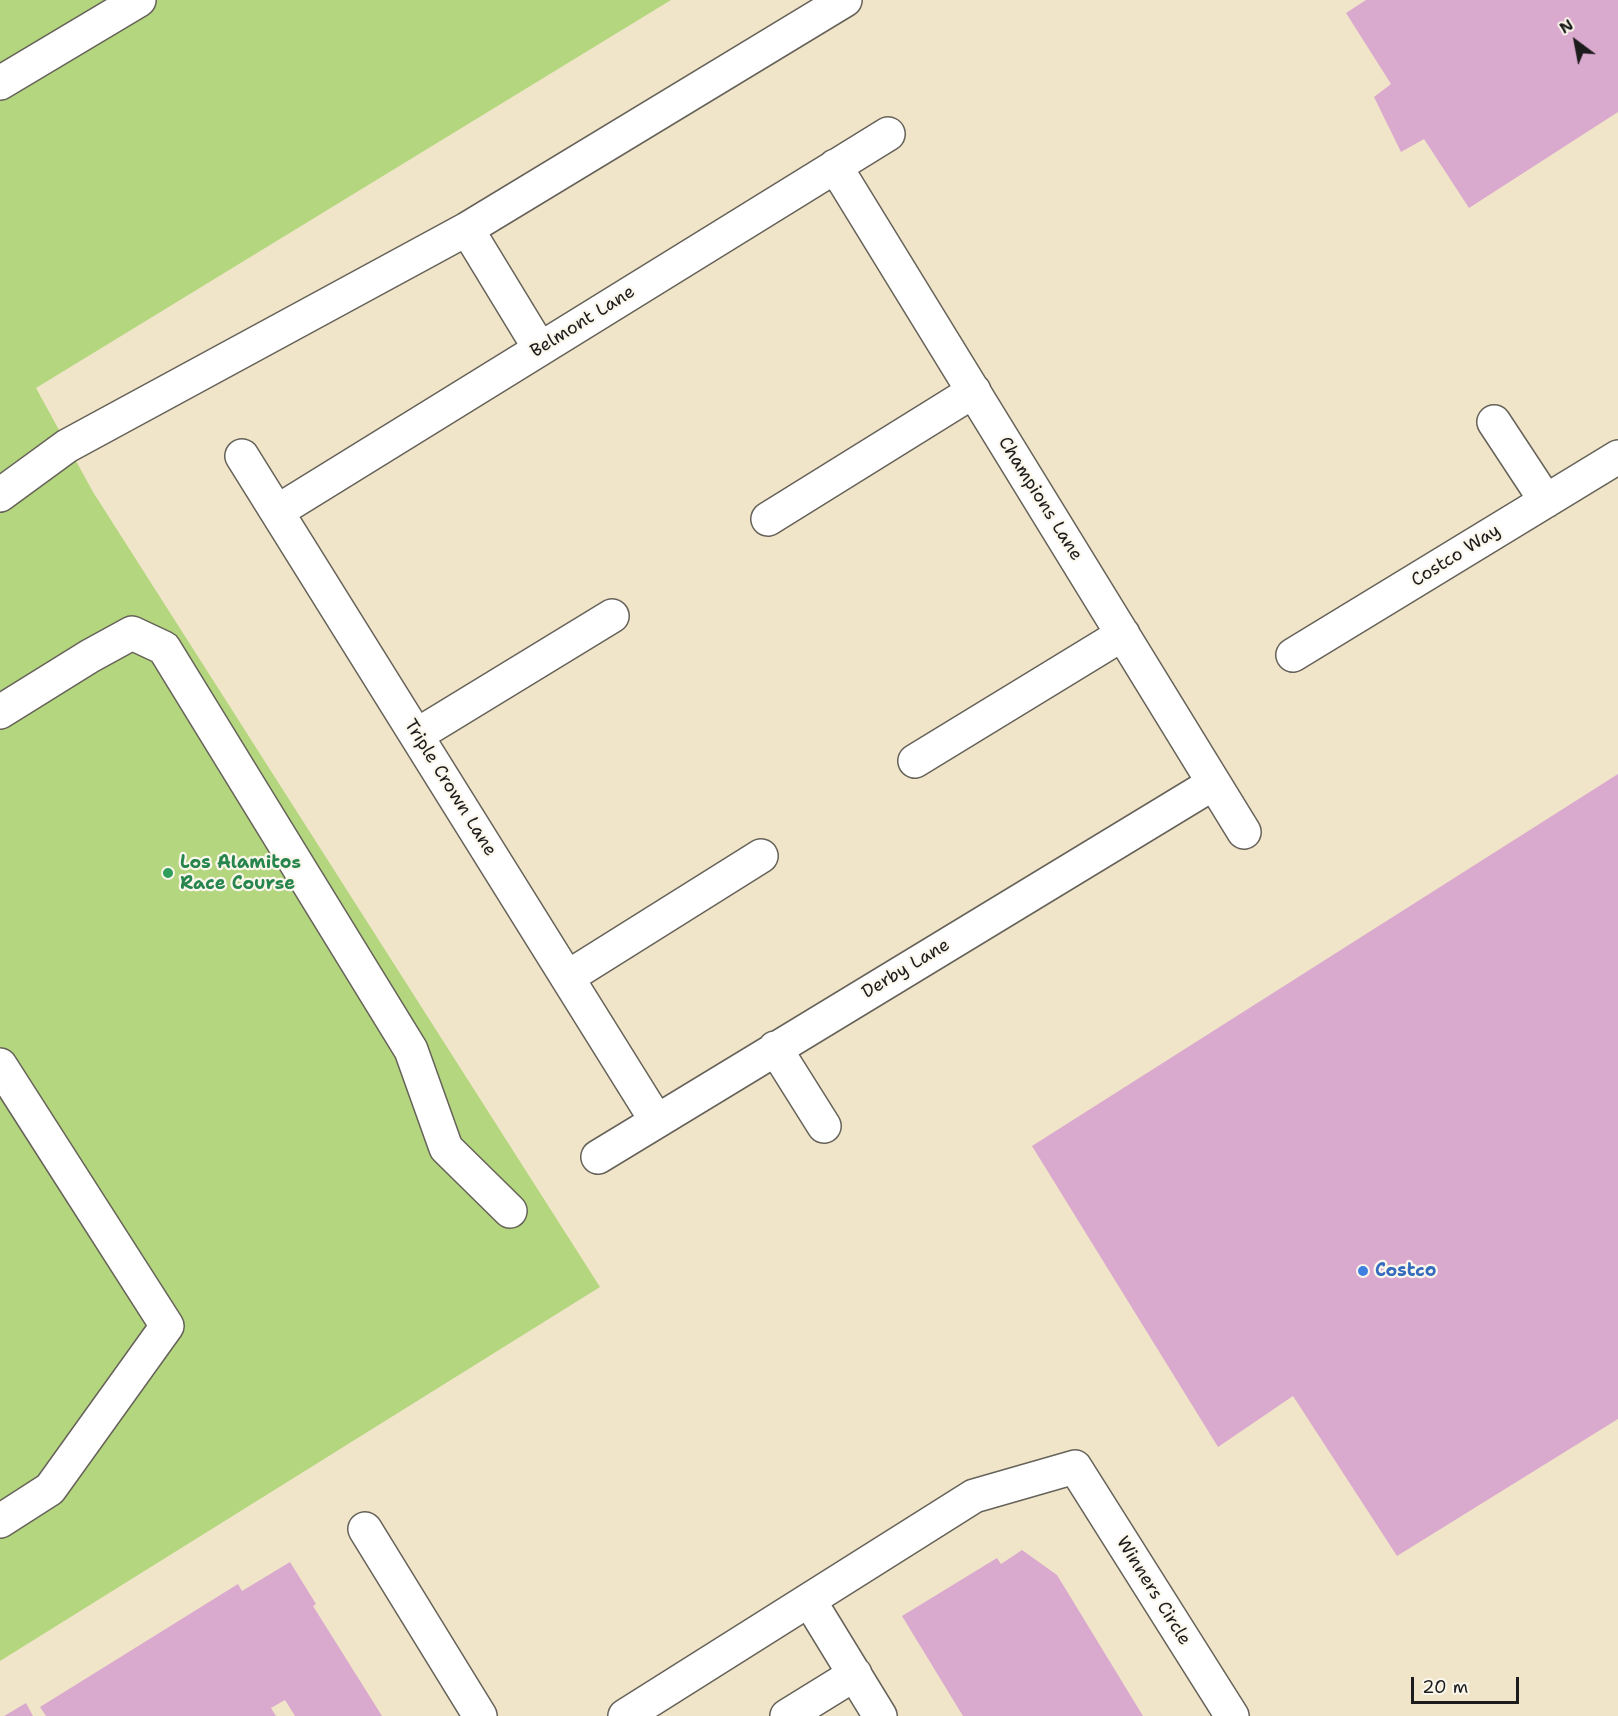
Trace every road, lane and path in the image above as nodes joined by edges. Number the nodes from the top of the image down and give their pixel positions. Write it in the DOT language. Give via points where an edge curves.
graph roads {
  1 [pos="139,0"];
  2 [pos="845,0"];
  3 [pos="0,83"];
  4 [pos="888,134"];
  5 [pos="836,166"];
  6 [pos="468,229"];
  7 [pos="540,349"];
  8 [pos="974,391"];
  9 [pos="1494,422"];
  10 [pos="242,456"];
  11 [pos="1618,457"];
  12 [pos="0,495"];
  13 [pos="1546,501"];
  14 [pos="278,511"];
  15 [pos="768,519"];
  16 [pos="612,616"];
  17 [pos="1123,634"];
  18 [pos="1293,655"];
  19 [pos="0,712"];
  20 [pos="417,735"];
  21 [pos="915,762"];
  22 [pos="1214,783"];
  23 [pos="1244,832"];
  24 [pos="761,856"];
  25 [pos="568,977"];
  26 [pos="775,1048"];
  27 [pos="0,1065"];
  28 [pos="656,1120"];
  29 [pos="824,1126"];
  30 [pos="598,1157"];
  31 [pos="510,1211"];
  32 [pos="0,1521"];
  33 [pos="365,1529"];
  34 [pos="809,1600"];
  35 [pos="855,1674"];
  36 [pos="480,1716"];
  37 [pos="625,1716"];
  38 [pos="787,1716"];
  39 [pos="880,1716"];
  40 [pos="1232,1716"];
  1 -- 3 [label="street"];
  2 -- 6 [label="street"];
  4 -- 5 [label="street, Belmont Lane"];
  5 -- 7 [label="street, Belmont Lane"];
  5 -- 8 [label="street, Champions Lane"];
  6 -- 7 [label="street"];
  6 -- 12 [label="street" via="67,446"];
  7 -- 14 [label="street, Belmont Lane"];
  8 -- 15 [label="street"];
  8 -- 17 [label="street, Champions Lane"];
  9 -- 13 [label="street"];
  10 -- 14 [label="street, Triple Crown Lane"];
  11 -- 13 [label="street, Costco Way"];
  13 -- 18 [label="street, Costco Way"];
  14 -- 20 [label="street, Triple Crown Lane"];
  16 -- 20 [label="street"];
  17 -- 21 [label="street"];
  17 -- 22 [label="street, Champions Lane"];
  19 -- 31 [label="street" via="132,633 164,648 411,1050 446,1148"];
  20 -- 25 [label="street, Triple Crown Lane"];
  22 -- 23 [label="street, Champions Lane"];
  22 -- 26 [label="street, Derby Lane"];
  24 -- 25 [label="street"];
  25 -- 28 [label="street, Triple Crown Lane"];
  26 -- 28 [label="street, Derby Lane"];
  26 -- 29 [label="street"];
  27 -- 32 [label="street" via="167,1326 50,1489"];
  28 -- 30 [label="street, Derby Lane"];
  33 -- 36 [label="street"];
  34 -- 35 [label="street"];
  34 -- 37 [label="street"];
  34 -- 40 [label="street, Winners Circle" via="974,1496 1075,1467"];
  35 -- 38 [label="street"];
  35 -- 39 [label="street"];
}
